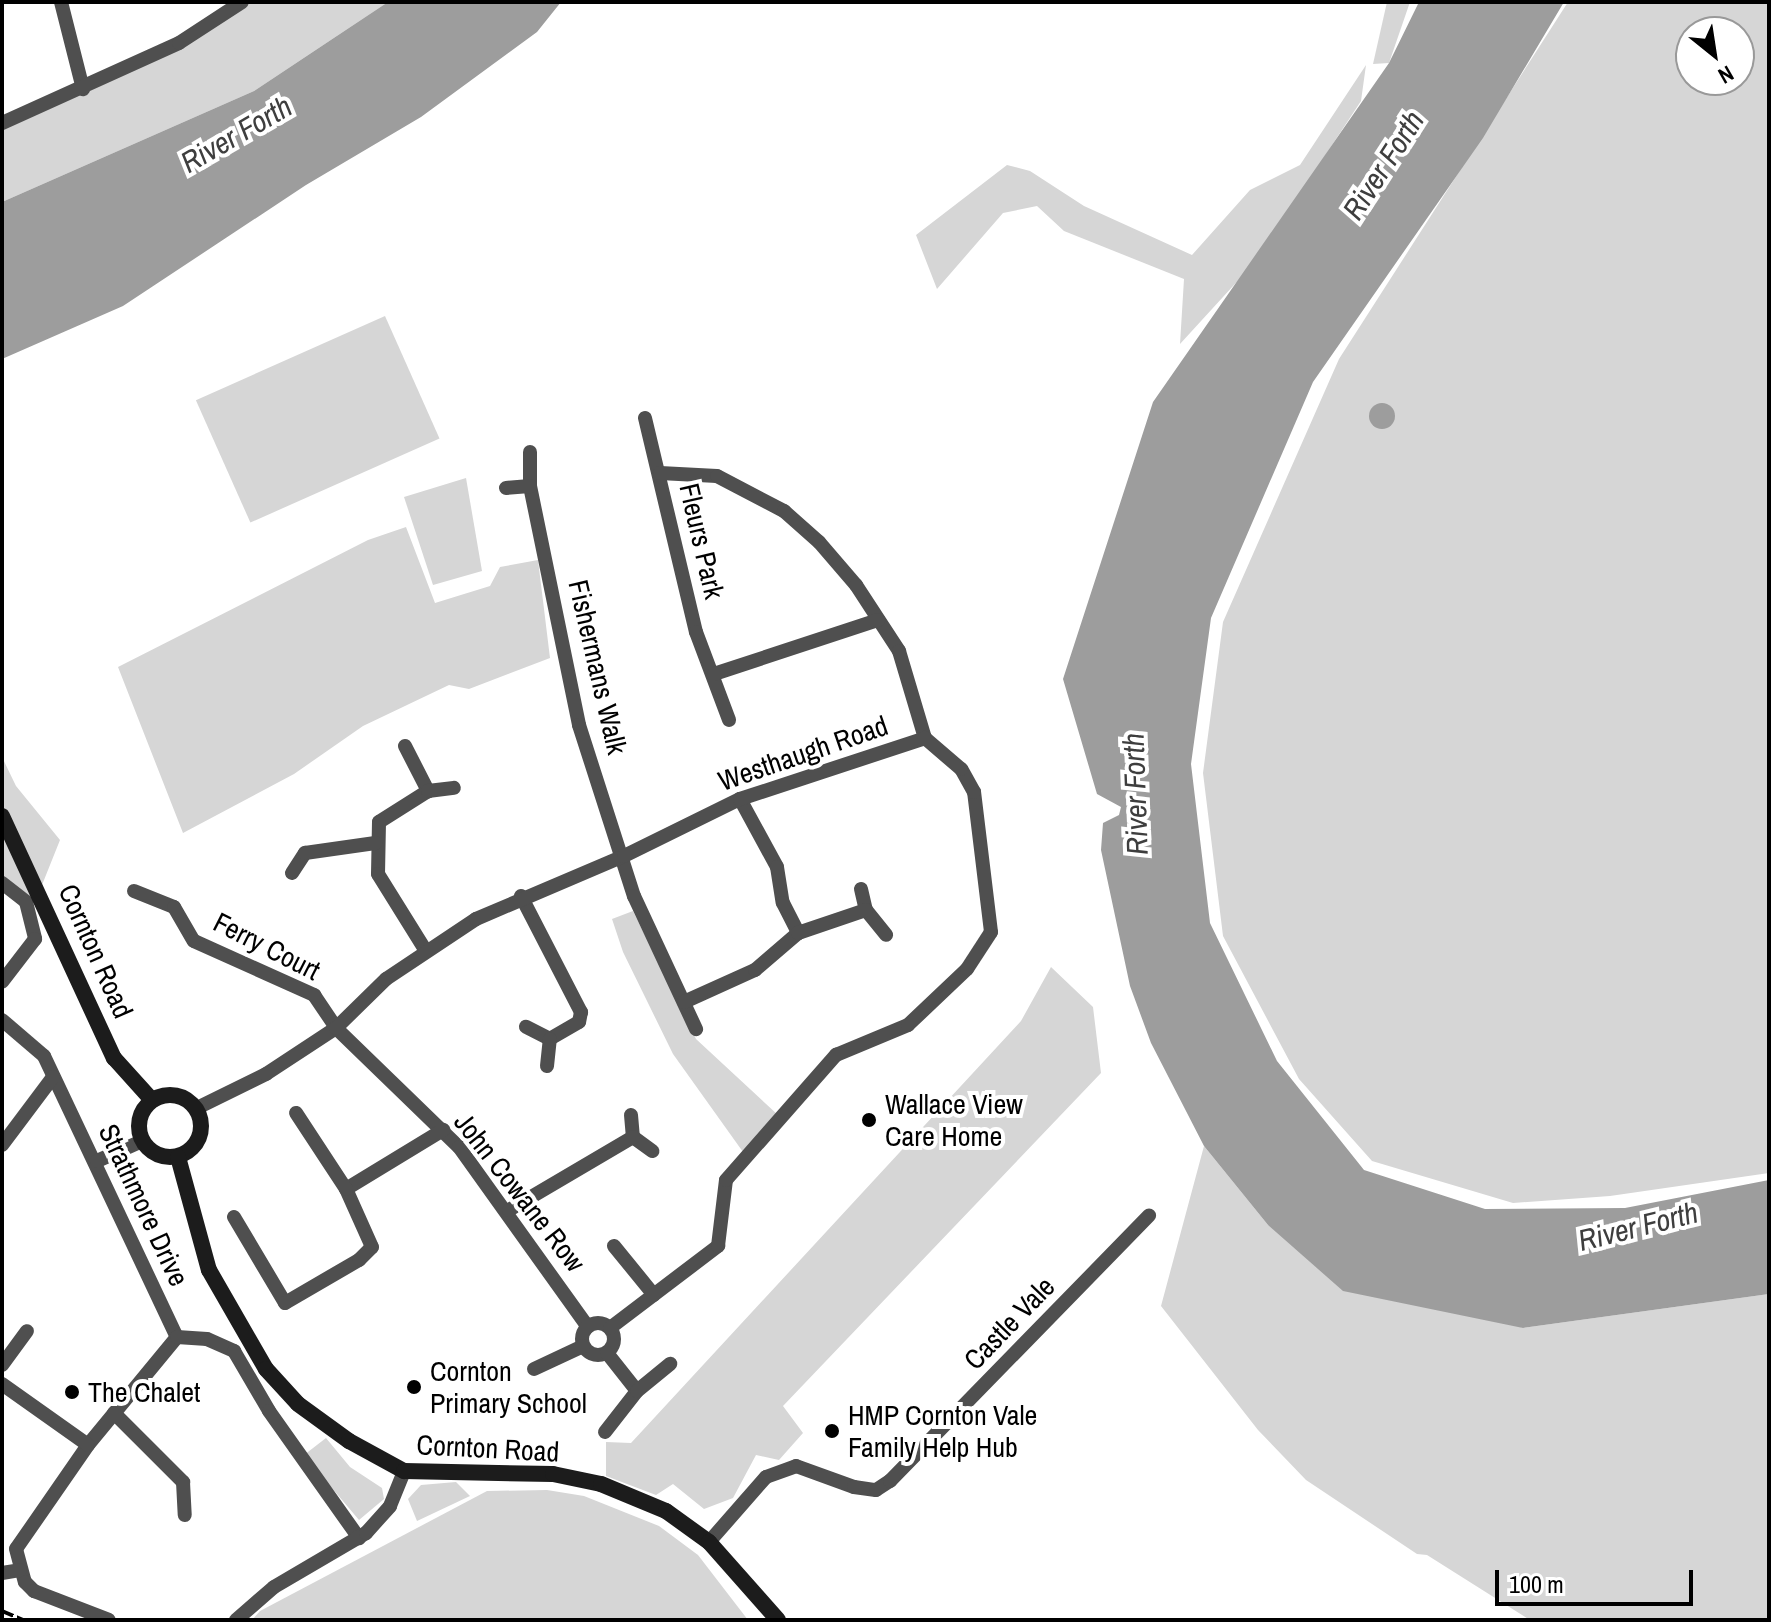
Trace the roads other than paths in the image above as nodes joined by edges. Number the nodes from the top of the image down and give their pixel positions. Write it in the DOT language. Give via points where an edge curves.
graph roads {
  1 [pos="61,2"];
  2 [pos="242,2"];
  3 [pos="83,89"];
  4 [pos="2,123"];
  5 [pos="645,418"];
  6 [pos="530,452"];
  7 [pos="660,473"];
  8 [pos="530,486"];
  9 [pos="506,488"];
  10 [pos="878,620"];
  11 [pos="714,674"];
  12 [pos="729,720"];
  13 [pos="925,738"];
  14 [pos="405,746"];
  15 [pos="454,788"];
  16 [pos="428,791"];
  17 [pos="740,799"];
  18 [pos="2,816"];
  19 [pos="375,843"];
  20 [pos="624,856"];
  21 [pos="292,873"];
  22 [pos="2,883"];
  23 [pos="861,889"];
  24 [pos="134,891"];
  25 [pos="521,896"];
  26 [pos="866,910"];
  27 [pos="798,933"];
  28 [pos="886,935"];
  29 [pos="426,951"];
  30 [pos="2,982"];
  31 [pos="684,1002"];
  32 [pos="2,1020"];
  33 [pos="526,1027"];
  34 [pos="336,1028"];
  35 [pos="696,1029"];
  36 [pos="550,1039"];
  37 [pos="547,1066"];
  38 [pos="53,1077"];
  39 [pos="152,1100"];
  40 [pos="197,1108"];
  41 [pos="296,1113"];
  42 [pos="631,1115"];
  43 [pos="443,1130"];
  44 [pos="633,1137"];
  45 [pos="142,1141"];
  46 [pos="2,1145"];
  47 [pos="652,1151"];
  48 [pos="178,1157"];
  49 [pos="97,1161"];
  50 [pos="346,1189"];
  51 [pos="509,1210"];
  52 [pos="1149,1216"];
  53 [pos="234,1217"];
  54 [pos="614,1246"];
  55 [pos="654,1295"];
  56 [pos="588,1327"];
  57 [pos="610,1328"];
  58 [pos="27,1331"];
  59 [pos="177,1337"];
  60 [pos="583,1346"];
  61 [pos="607,1353"];
  62 [pos="670,1364"];
  63 [pos="2,1365"];
  64 [pos="534,1369"];
  65 [pos="2,1384"];
  66 [pos="637,1391"];
  67 [pos="114,1413"];
  68 [pos="605,1432"];
  69 [pos="88,1445"];
  70 [pos="404,1471"];
  71 [pos="185,1515"];
  72 [pos="359,1538"];
  73 [pos="709,1542"];
  74 [pos="20,1570"];
  75 [pos="2,1573"];
  76 [pos="109,1620"];
  77 [pos="236,1620"];
  78 [pos="778,1620"];
  1 -- 3 [label="street"];
  2 -- 3 [label="street" via="179,43"];
  3 -- 4 [label="street"];
  5 -- 7 [label="street, Fleurs Park"];
  6 -- 8 [label="street, Fishermans Walk"];
  7 -- 10 [label="street" via="717,476 784,511 836,561"];
  7 -- 11 [label="street, Fleurs Park" via="696,632"];
  8 -- 9 [label="street"];
  8 -- 20 [label="street, Fishermans Walk" via="579,725"];
  10 -- 11 [label="street"];
  10 -- 13 [label="street" via="899,651"];
  11 -- 12 [label="street, Fleurs Park"];
  13 -- 17 [label="street, Westhaugh Road"];
  13 -- 55 [label="street, Westhaugh Road" via="961,769 974,792 991,932 967,969 908,1025 836,1055 726,1180 718,1246"];
  14 -- 16 [label="street"];
  15 -- 16 [label="street"];
  16 -- 19 [label="street" via="379,822"];
  17 -- 20 [label="street, Westhaugh Road"];
  17 -- 27 [label="street" via="777,867 783,903"];
  18 -- 39 [label="main road, Cornton Road" via="114,1058"];
  19 -- 21 [label="street" via="305,853"];
  19 -- 29 [label="street" via="378,874"];
  20 -- 25 [label="street, Westhaugh Road"];
  20 -- 31 [label="street, Fishermans Walk" via="638,906"];
  22 -- 30 [label="street" via="26,902 35,939"];
  23 -- 26 [label="street"];
  24 -- 34 [label="street, Ferry Court" via="174,907 194,941 314,995"];
  25 -- 29 [label="street, Westhaugh Road"];
  25 -- 36 [label="street" via="581,1012 579,1022"];
  26 -- 27 [label="street"];
  26 -- 28 [label="street"];
  27 -- 31 [label="street" via="755,970"];
  29 -- 34 [label="street, Westhaugh Road" via="386,979"];
  31 -- 35 [label="street, Fishermans Walk"];
  32 -- 38 [label="street, Strathmore Drive" via="44,1056"];
  33 -- 36 [label="street"];
  34 -- 40 [label="street, Westhaugh Road" via="266,1074"];
  34 -- 43 [label="street, John Cowane Row"];
  36 -- 37 [label="street"];
  38 -- 46 [label="street"];
  38 -- 49 [label="street, Strathmore Drive"];
  39 -- 40 [label="main road" via="175,1094"];
  39 -- 45 [label="main road" via="140,1115"];
  40 -- 48 [label="main road" via="199,1138"];
  41 -- 50 [label="street"];
  42 -- 44 [label="street"];
  43 -- 50 [label="street"];
  43 -- 51 [label="street, John Cowane Row"];
  44 -- 47 [label="street"];
  44 -- 51 [label="street"];
  45 -- 48 [label="main road" via="154,1153"];
  45 -- 49 [label="street"];
  48 -- 70 [label="main road, Cornton Road" via="209,1270 266,1369 310,1413"];
  49 -- 59 [label="street, Strathmore Drive"];
  50 -- 53 [label="street" via="372,1247 285,1303"];
  51 -- 56 [label="street, John Cowane Row"];
  52 -- 73 [label="street, Castle Vale" via="890,1481 876,1490 854,1487 796,1466 766,1477"];
  54 -- 55 [label="street"];
  55 -- 57 [label="street"];
  56 -- 57 [label="street" via="602,1323"];
  56 -- 60 [label="street"];
  57 -- 61 [label="street" via="615,1341"];
  58 -- 63 [label="street"];
  59 -- 67 [label="street"];
  59 -- 72 [label="street" via="207,1339 234,1351 269,1411"];
  60 -- 61 [label="street" via="596,1355"];
  60 -- 64 [label="street"];
  61 -- 66 [label="street"];
  62 -- 66 [label="street"];
  65 -- 69 [label="street"];
  66 -- 68 [label="street"];
  67 -- 69 [label="street"];
  67 -- 71 [label="street" via="183,1482"];
  69 -- 74 [label="street" via="19,1539"];
  70 -- 72 [label="street" via="390,1506"];
  70 -- 73 [label="main road, Cornton Road" via="553,1474 601,1484 666,1511"];
  72 -- 77 [label="street" via="266,1592"];
  73 -- 78 [label="main road, Cornton Road"];
  74 -- 75 [label="street"];
  74 -- 76 [label="street" via="34,1591"];
}
